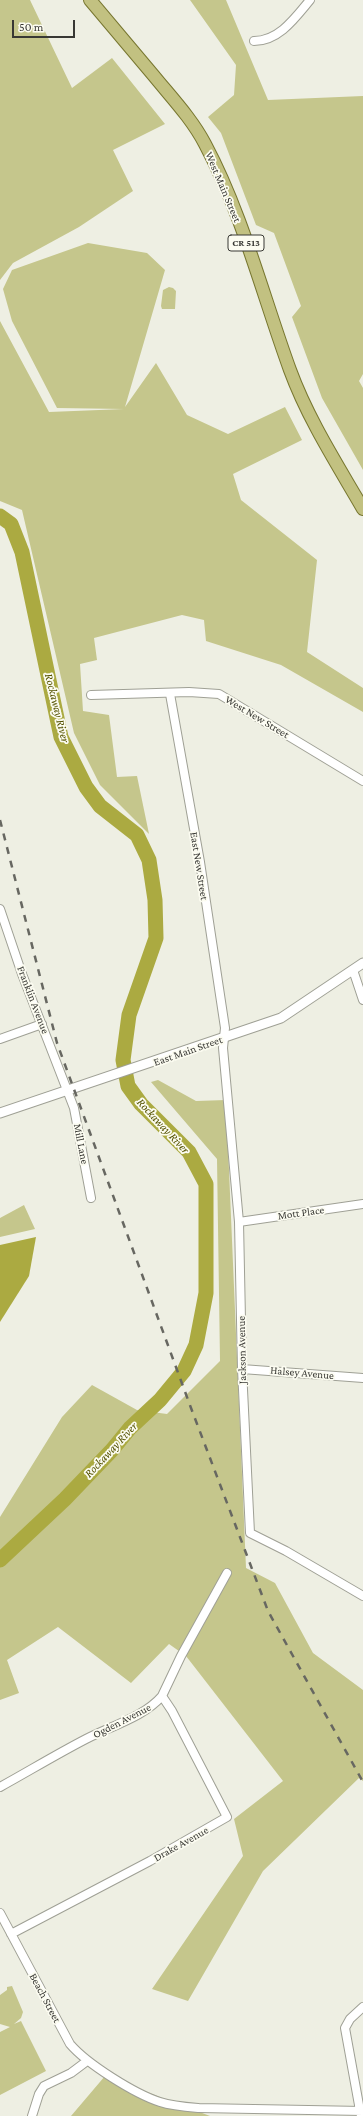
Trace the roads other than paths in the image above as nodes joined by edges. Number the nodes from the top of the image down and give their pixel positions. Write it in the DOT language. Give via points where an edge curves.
graph roads {
  1 [pos="90,0"];
  2 [pos="310,0"];
  3 [pos="254,41"];
  4 [pos="363,509"];
  5 [pos="170,694"];
  6 [pos="91,695"];
  7 [pos="363,781"];
  8 [pos="0,909"];
  9 [pos="363,963"];
  10 [pos="353,970"];
  11 [pos="363,1000"];
  12 [pos="42,1024"];
  13 [pos="224,1038"];
  14 [pos="0,1039"];
  15 [pos="68,1091"];
  16 [pos="0,1113"];
  17 [pos="91,1198"];
  18 [pos="363,1204"];
  19 [pos="239,1222"];
  20 [pos="242,1369"];
  21 [pos="363,1378"];
  22 [pos="227,1573"];
  23 [pos="363,1596"];
  24 [pos="162,1696"];
  25 [pos="0,1786"];
  26 [pos="0,1914"];
  27 [pos="11,1934"];
  28 [pos="363,2007"];
  29 [pos="87,2061"];
  30 [pos="361,2113"];
  31 [pos="32,2116"];
  1 -- 4 [label="main road, West Main Street / CR 513" via="169,94 204,143 248,246 300,395"];
  2 -- 3 [label="street" via="275,36 264,41"];
  5 -- 6 [label="street, West New Street"];
  5 -- 7 [label="street, West New Street" via="219,694"];
  5 -- 13 [label="street, East New Street" via="200,862 225,1028"];
  8 -- 12 [label="street, Franklin Avenue"];
  9 -- 10 [label="street, East Main Street"];
  10 -- 11 [label="street"];
  10 -- 13 [label="street, East Main Street" via="281,1018"];
  12 -- 14 [label="street"];
  12 -- 15 [label="street, Franklin Avenue"];
  13 -- 15 [label="street, East Main Street"];
  13 -- 19 [label="street, Jackson Avenue"];
  15 -- 16 [label="street, East Main Street"];
  15 -- 17 [label="street, Mill Lane" via="74,1108"];
  18 -- 19 [label="street, Mott Place"];
  19 -- 20 [label="street, Jackson Avenue"];
  20 -- 21 [label="street, Halsey Avenue"];
  20 -- 23 [label="street, Jackson Avenue" via="250,1533"];
  22 -- 24 [label="street, Ogden Avenue"];
  24 -- 25 [label="street, Ogden Avenue" via="153,1706"];
  24 -- 27 [label="street, Drake Avenue" via="228,1817"];
  26 -- 27 [label="street, Beach Street"];
  27 -- 29 [label="street, Beach Street" via="65,2036"];
  28 -- 30 [label="street" via="350,2019 345,2028"];
  29 -- 30 [label="street, Beach Street" via="148,2097 172,2105 215,2109"];
  29 -- 31 [label="street" via="71,2073 44,2086"];
}
